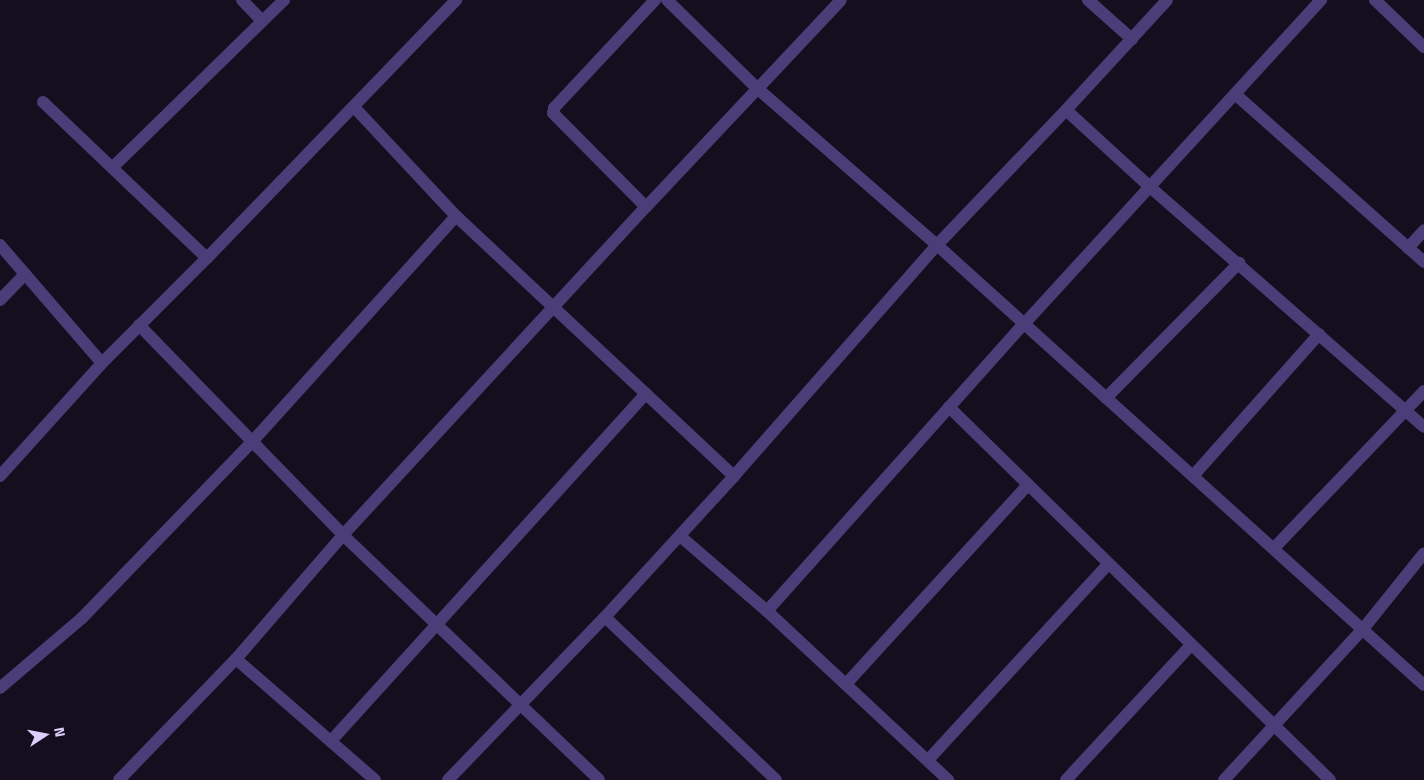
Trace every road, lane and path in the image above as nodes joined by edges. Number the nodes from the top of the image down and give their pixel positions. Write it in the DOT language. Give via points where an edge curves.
graph roads {
  1 [pos="242,0"];
  2 [pos="284,0"];
  3 [pos="655,0"];
  4 [pos="667,0"];
  5 [pos="840,0"];
  6 [pos="1088,0"];
  7 [pos="1167,0"];
  8 [pos="1321,0"];
  9 [pos="1375,0"];
  10 [pos="449,3"];
  11 [pos="262,21"];
  12 [pos="1132,39"];
  13 [pos="1424,47"];
  14 [pos="758,89"];
  15 [pos="1235,94"];
  16 [pos="43,102"];
  17 [pos="354,107"];
  18 [pos="1066,110"];
  19 [pos="113,167"];
  20 [pos="1150,187"];
  21 [pos="646,207"];
  22 [pos="456,216"];
  23 [pos="1424,230"];
  24 [pos="0,245"];
  25 [pos="937,245"];
  26 [pos="1408,248"];
  27 [pos="207,258"];
  28 [pos="1424,262"];
  29 [pos="1239,263"];
  30 [pos="25,274"];
  31 [pos="0,300"];
  32 [pos="554,308"];
  33 [pos="1024,324"];
  34 [pos="139,325"];
  35 [pos="1318,334"];
  36 [pos="102,362"];
  37 [pos="1424,391"];
  38 [pos="646,393"];
  39 [pos="1106,398"];
  40 [pos="949,407"];
  41 [pos="1406,410"];
  42 [pos="1424,427"];
  43 [pos="251,443"];
  44 [pos="0,476"];
  45 [pos="734,476"];
  46 [pos="1193,476"];
  47 [pos="1028,485"];
  48 [pos="343,536"];
  49 [pos="680,536"];
  50 [pos="1274,548"];
  51 [pos="1424,553"];
  52 [pos="1108,564"];
  53 [pos="767,611"];
  54 [pos="605,617"];
  55 [pos="436,625"];
  56 [pos="1363,628"];
  57 [pos="1191,645"];
  58 [pos="236,659"];
  59 [pos="846,684"];
  60 [pos="1424,685"];
  61 [pos="0,688"];
  62 [pos="520,706"];
  63 [pos="1274,726"];
  64 [pos="331,741"];
  65 [pos="928,760"];
  66 [pos="119,780"];
  67 [pos="375,780"];
  68 [pos="448,780"];
  69 [pos="599,780"];
  70 [pos="776,780"];
  71 [pos="948,780"];
  72 [pos="1066,780"];
  73 [pos="1224,780"];
  74 [pos="1330,780"];
  1 -- 11 [label="street"];
  2 -- 11 [label="street"];
  3 -- 21 [label="street" via="554,108 553,113"];
  4 -- 14 [label="street"];
  5 -- 14 [label="street"];
  6 -- 12 [label="street"];
  7 -- 12 [label="street"];
  8 -- 15 [label="street"];
  9 -- 13 [label="street"];
  10 -- 17 [label="street"];
  11 -- 19 [label="street"];
  12 -- 18 [label="street"];
  14 -- 21 [label="street"];
  14 -- 25 [label="street"];
  15 -- 20 [label="street"];
  15 -- 26 [label="street"];
  16 -- 19 [label="street"];
  17 -- 22 [label="street"];
  17 -- 27 [label="street"];
  18 -- 20 [label="street"];
  18 -- 25 [label="street"];
  19 -- 27 [label="street"];
  20 -- 29 [label="street"];
  20 -- 33 [label="street"];
  21 -- 32 [label="street"];
  22 -- 32 [label="street"];
  22 -- 43 [label="street"];
  23 -- 26 [label="street"];
  24 -- 30 [label="street"];
  25 -- 33 [label="street"];
  25 -- 45 [label="street"];
  26 -- 28 [label="street"];
  27 -- 34 [label="street"];
  29 -- 35 [label="street"];
  29 -- 39 [label="street"];
  30 -- 31 [label="street"];
  30 -- 36 [label="street"];
  32 -- 38 [label="street"];
  32 -- 48 [label="street"];
  33 -- 39 [label="street"];
  33 -- 40 [label="street"];
  34 -- 36 [label="street"];
  34 -- 43 [label="street"];
  35 -- 41 [label="street"];
  35 -- 46 [label="street"];
  36 -- 44 [label="street"];
  37 -- 41 [label="street"];
  38 -- 45 [label="street"];
  38 -- 55 [label="street"];
  39 -- 46 [label="street"];
  40 -- 47 [label="street"];
  40 -- 53 [label="street"];
  41 -- 42 [label="street"];
  41 -- 50 [label="street"];
  43 -- 48 [label="street"];
  43 -- 61 [label="street" via="82,618"];
  45 -- 49 [label="street"];
  46 -- 50 [label="street"];
  47 -- 52 [label="street"];
  47 -- 59 [label="street"];
  48 -- 55 [label="street"];
  48 -- 58 [label="street"];
  49 -- 53 [label="street"];
  49 -- 54 [label="street"];
  50 -- 56 [label="street"];
  51 -- 56 [label="street"];
  52 -- 57 [label="street"];
  52 -- 65 [label="street"];
  53 -- 59 [label="street"];
  54 -- 62 [label="street"];
  54 -- 70 [label="street"];
  55 -- 62 [label="street"];
  55 -- 64 [label="street"];
  56 -- 60 [label="street"];
  56 -- 63 [label="street"];
  57 -- 63 [label="street"];
  57 -- 72 [label="street"];
  58 -- 64 [label="street"];
  58 -- 66 [label="street"];
  59 -- 65 [label="street"];
  62 -- 68 [label="street"];
  62 -- 69 [label="street"];
  63 -- 73 [label="street"];
  63 -- 74 [label="street"];
  64 -- 67 [label="street"];
  65 -- 71 [label="street"];
}
